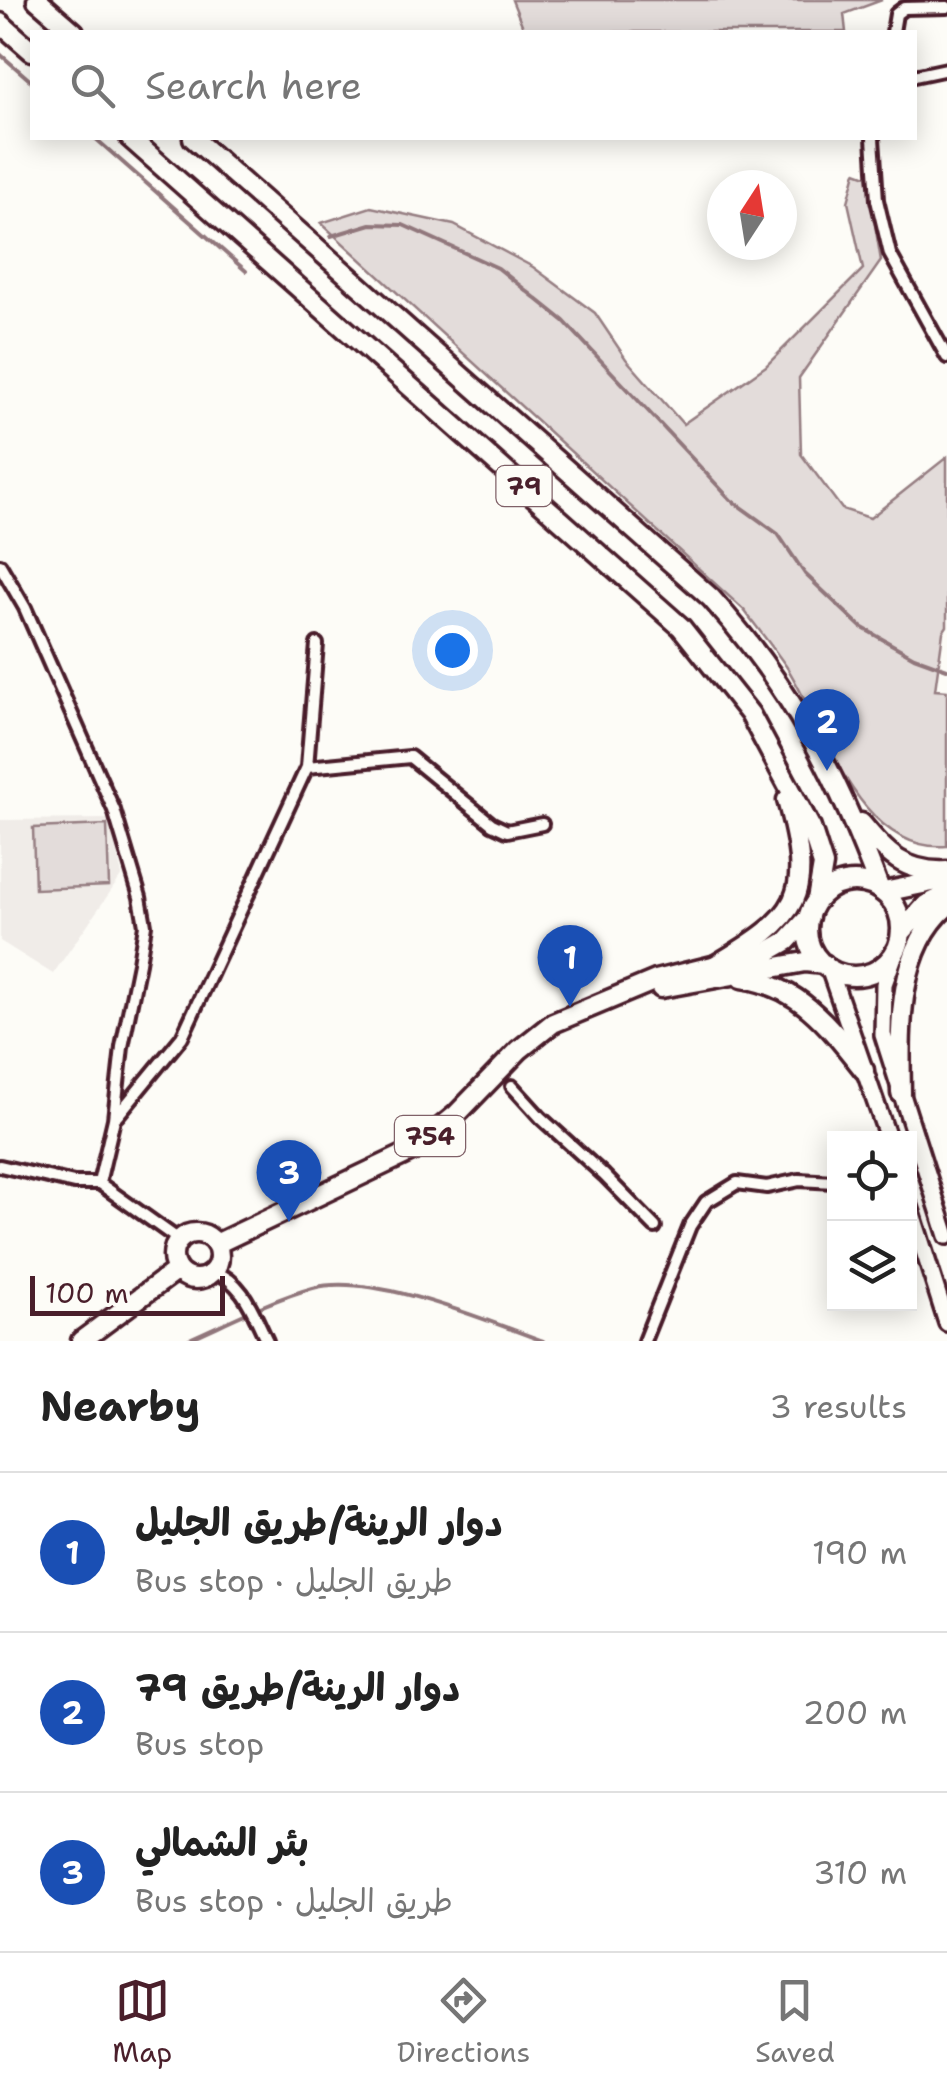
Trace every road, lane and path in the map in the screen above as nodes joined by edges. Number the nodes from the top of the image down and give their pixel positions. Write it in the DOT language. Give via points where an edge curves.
graph roads {
  1 [pos="37,0"];
  2 [pos="947,7"];
  3 [pos="0,23"];
  4 [pos="72,30"];
  5 [pos="893,30"];
  6 [pos="30,50"];
  7 [pos="947,69"];
  8 [pos="917,75"];
  9 [pos="132,140"];
  10 [pos="194,140"];
  11 [pos="874,140"];
  12 [pos="947,357"];
  13 [pos="0,565"];
  14 [pos="317,644"];
  15 [pos="778,766"];
  16 [pos="306,768"];
  17 [pos="850,810"];
  18 [pos="542,824"];
  19 [pos="947,871"];
  20 [pos="947,878"];
  21 [pos="882,891"];
  22 [pos="947,895"];
  23 [pos="947,906"];
  24 [pos="813,908"];
  25 [pos="899,940"];
  26 [pos="827,966"];
  27 [pos="721,971"];
  28 [pos="864,1070"];
  29 [pos="512,1086"];
  30 [pos="901,1093"];
  31 [pos="114,1119"];
  32 [pos="886,1131"];
  33 [pos="0,1166"];
  34 [pos="827,1182"];
  35 [pos="99,1183"];
  36 [pos="915,1221"];
  37 [pos="655,1227"];
  38 [pos="947,1236"];
  39 [pos="180,1240"];
  40 [pos="216,1244"];
  41 [pos="178,1270"];
  42 [pos="213,1271"];
  43 [pos="947,1323"];
  44 [pos="81,1341"];
  45 [pos="267,1341"];
  46 [pos="644,1341"];
  1 -- 4 [label="main road"];
  2 -- 5 [label="street" via="904,8"];
  3 -- 6 [label="main road"];
  7 -- 8 [label="street"];
  9 -- 15 [label="main road, 79" via="681,628 750,714"];
  10 -- 17 [label="main road, 79" via="711,598 766,663"];
  11 -- 12 [label="street" via="877,200 890,254"];
  13 -- 31 [label="street" via="114,810 140,897 145,925"];
  14 -- 16 [label="street"];
  15 -- 24 [label="main road, 79" via="821,854 823,876"];
  15 -- 27 [label="main road" via="799,843 798,888 772,929"];
  16 -- 18 [label="street" via="410,756 492,824 507,831"];
  16 -- 31 [label="street" via="182,1037"];
  17 -- 19 [label="main road" via="894,858 913,869"];
  17 -- 21 [label="main road, 79"];
  20 -- 21 [label="main road, 754"];
  21 -- 24 [label="main road, 754" via="848,882 830,888"];
  21 -- 25 [label="main road" via="897,908"];
  22 -- 25 [label="main road, 754" via="926,905"];
  23 -- 30 [label="main road" via="921,941 908,981"];
  24 -- 26 [label="main road" via="808,940"];
  24 -- 27 [label="main road, 754" via="778,947"];
  25 -- 26 [label="main road, 754" via="883,966 870,973 850,975"];
  25 -- 30 [label="main road" via="882,1011"];
  26 -- 27 [label="main road, 754" via="805,962"];
  26 -- 28 [label="main road"];
  27 -- 28 [label="main road" via="794,994"];
  27 -- 40 [label="main road, 754" via="666,977 553,1023 412,1151"];
  28 -- 32 [label="main road"];
  29 -- 37 [label="street"];
  30 -- 38 [label="main road"];
  31 -- 35 [label="street"];
  33 -- 35 [label="street"];
  34 -- 46 [label="street" via="767,1187 738,1182 706,1202"];
  35 -- 39 [label="street"];
  36 -- 43 [label="main road"];
  39 -- 40 [label="main road" via="197,1233"];
  39 -- 41 [label="main road" via="173,1253"];
  40 -- 42 [label="main road"];
  41 -- 42 [label="main road" via="192,1278"];
  41 -- 44 [label="main road"];
  42 -- 45 [label="street" via="240,1287"];
}
